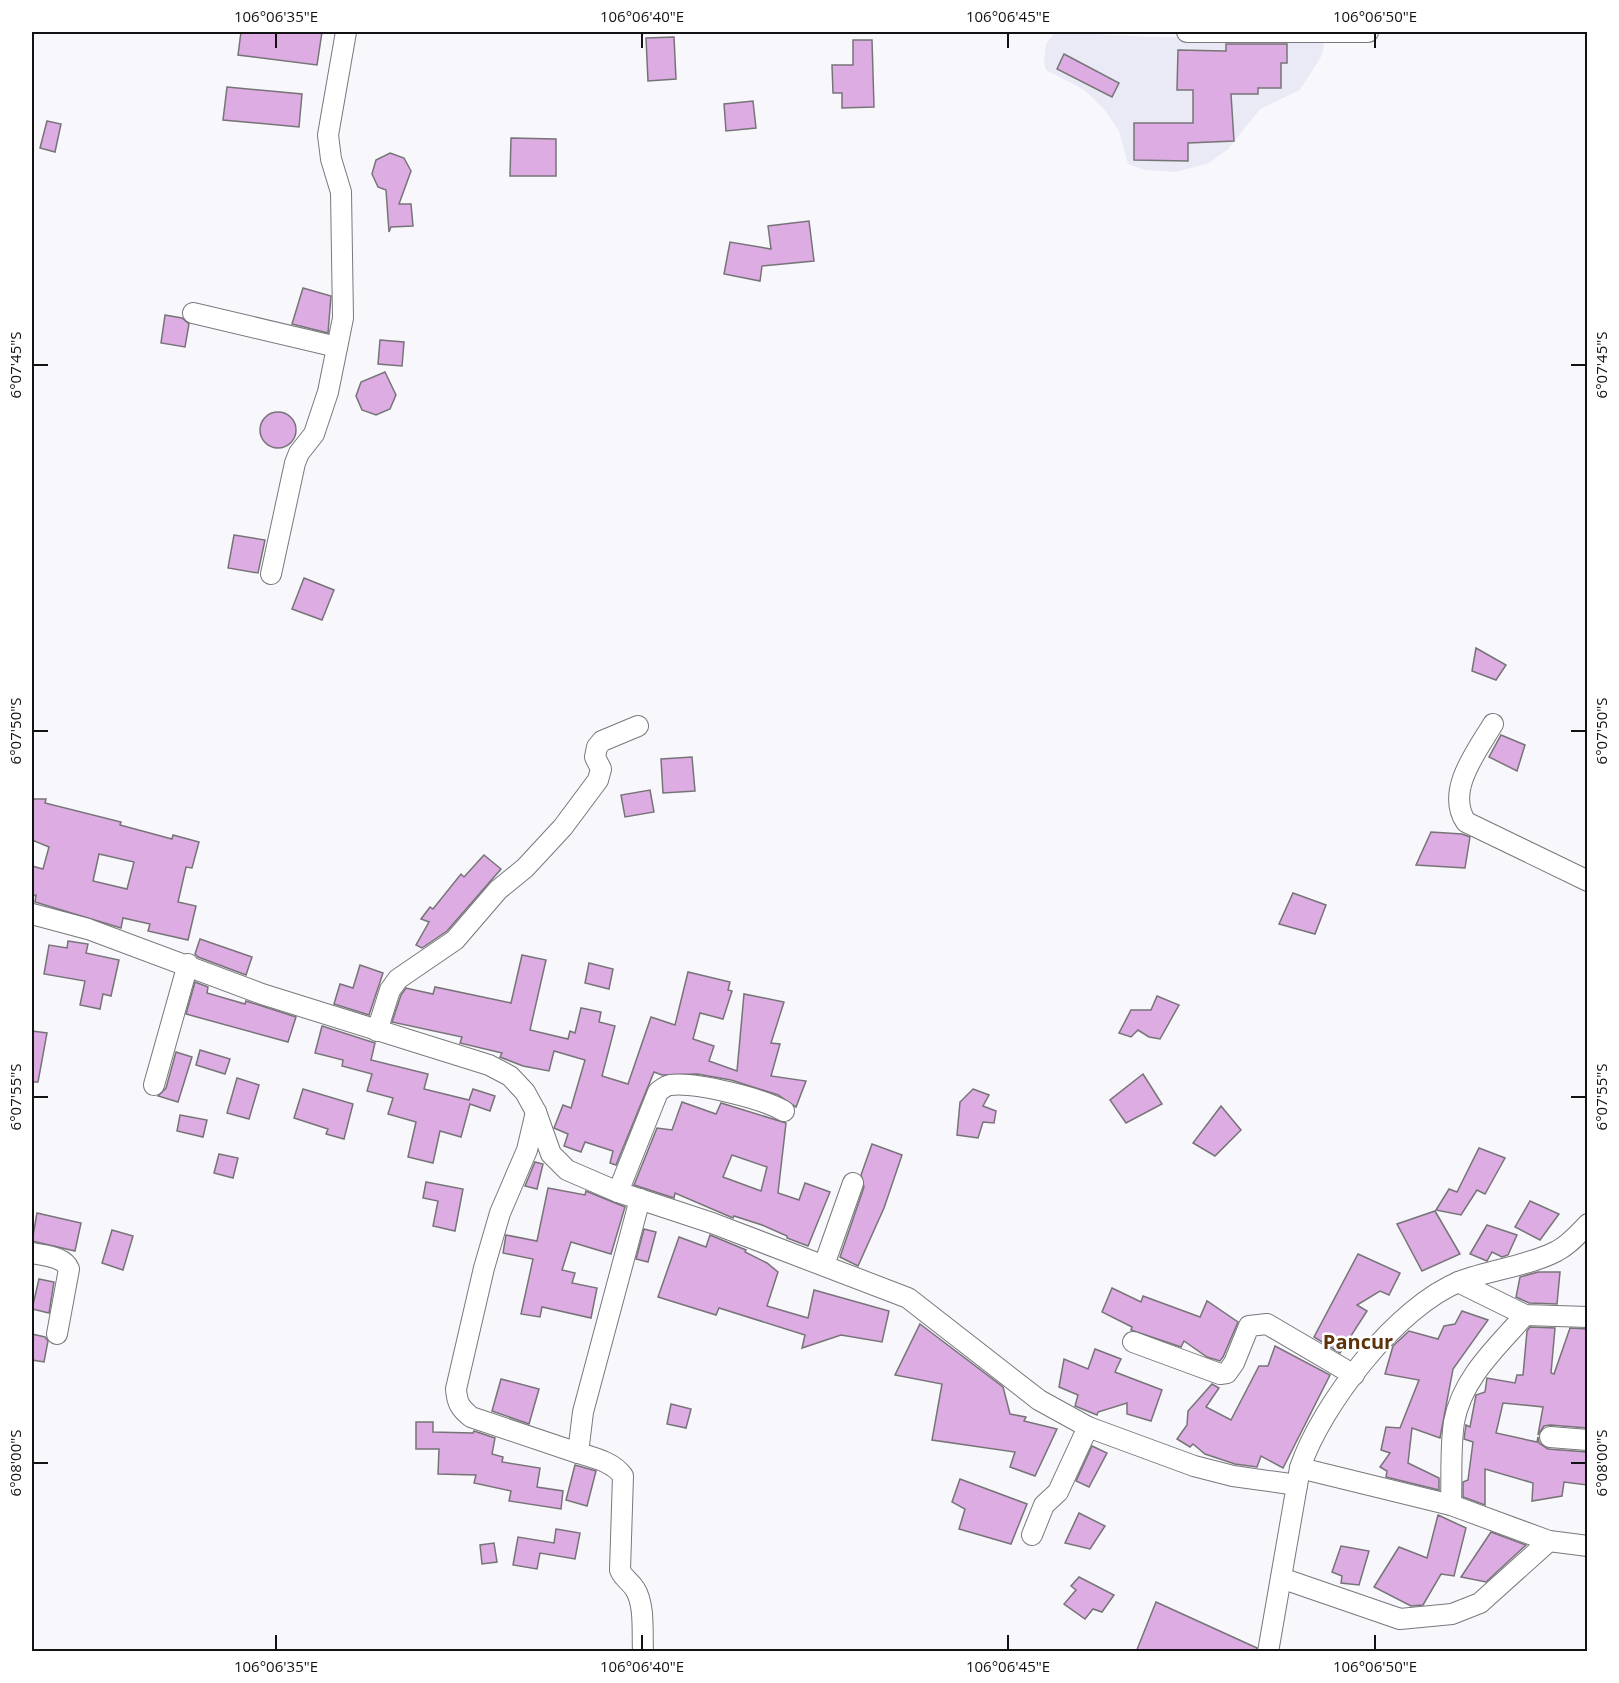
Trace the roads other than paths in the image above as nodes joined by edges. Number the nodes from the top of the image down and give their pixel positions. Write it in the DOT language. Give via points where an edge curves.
graph roads {
  1 [pos="346,32"];
  2 [pos="1187,32"];
  3 [pos="1368,32"];
  4 [pos="193,313"];
  5 [pos="337,347"];
  6 [pos="271,574"];
  7 [pos="1493,724"];
  8 [pos="638,726"];
  9 [pos="1587,881"];
  10 [pos="32,914"];
  11 [pos="188,964"];
  12 [pos="377,1030"];
  13 [pos="154,1084"];
  14 [pos="784,1111"];
  15 [pos="536,1112"];
  16 [pos="853,1183"];
  17 [pos="618,1192"];
  18 [pos="640,1199"];
  19 [pos="1587,1224"];
  20 [pos="32,1253"];
  21 [pos="824,1265"];
  22 [pos="1458,1282"];
  23 [pos="1525,1315"];
  24 [pos="1587,1317"];
  25 [pos="57,1334"];
  26 [pos="1133,1342"];
  27 [pos="1354,1375"];
  28 [pos="1088,1427"];
  29 [pos="1550,1437"];
  30 [pos="1587,1440"];
  31 [pos="579,1453"];
  32 [pos="1299,1477"];
  33 [pos="1451,1505"];
  34 [pos="1032,1535"];
  35 [pos="1549,1541"];
  36 [pos="1587,1546"];
  37 [pos="1281,1578"];
  38 [pos="643,1652"];
  39 [pos="1268,1652"];
  1 -- 5 [label="street" via="328,135 341,192 343,223 343,318"];
  2 -- 3 [label="street"];
  4 -- 5 [label="street"];
  5 -- 6 [label="street" via="314,434 295,463"];
  7 -- 9 [label="street" via="1467,768 1460,790 1461,815 1466,822"];
  8 -- 12 [label="street" via="597,747 595,757 601,769 598,780 563,827 498,890 455,940 398,979 390,990"];
  10 -- 11 [label="street" via="88,928"];
  11 -- 12 [label="street" via="262,994"];
  11 -- 13 [label="street"];
  12 -- 15 [label="street" via="489,1065 510,1076"];
  14 -- 17 [label="street" via="749,1097 669,1085 658,1092"];
  15 -- 17 [label="street" via="558,1163"];
  15 -- 31 [label="street" via="527,1150 500,1213 484,1268 456,1389 457,1400 471,1417"];
  16 -- 21 [label="street"];
  17 -- 18 [label="street"];
  18 -- 21 [label="street"];
  18 -- 31 [label="street" via="583,1412"];
  19 -- 22 [label="street" via="1557,1252"];
  20 -- 25 [label="street" via="58,1259 69,1269"];
  21 -- 28 [label="street" via="908,1298 1039,1400"];
  22 -- 23 [label="street"];
  22 -- 27 [label="street" via="1408,1314"];
  23 -- 24 [label="street"];
  23 -- 33 [label="street" via="1488,1355 1461,1399 1453,1436"];
  26 -- 27 [label="street" via="1221,1374 1234,1363 1249,1326 1267,1324"];
  27 -- 32 [label="street" via="1310,1440"];
  28 -- 32 [label="street" via="1194,1466 1233,1476"];
  28 -- 34 [label="street" via="1058,1492 1044,1505"];
  29 -- 30 [label="street"];
  31 -- 38 [label="street" via="608,1463 623,1476 620,1570 640,1602"];
  32 -- 33 [label="street"];
  32 -- 37 [label="street"];
  33 -- 35 [label="street"];
  35 -- 36 [label="street"];
  35 -- 37 [label="street" via="1480,1603 1452,1614 1400,1619"];
  37 -- 39 [label="street"];
}
